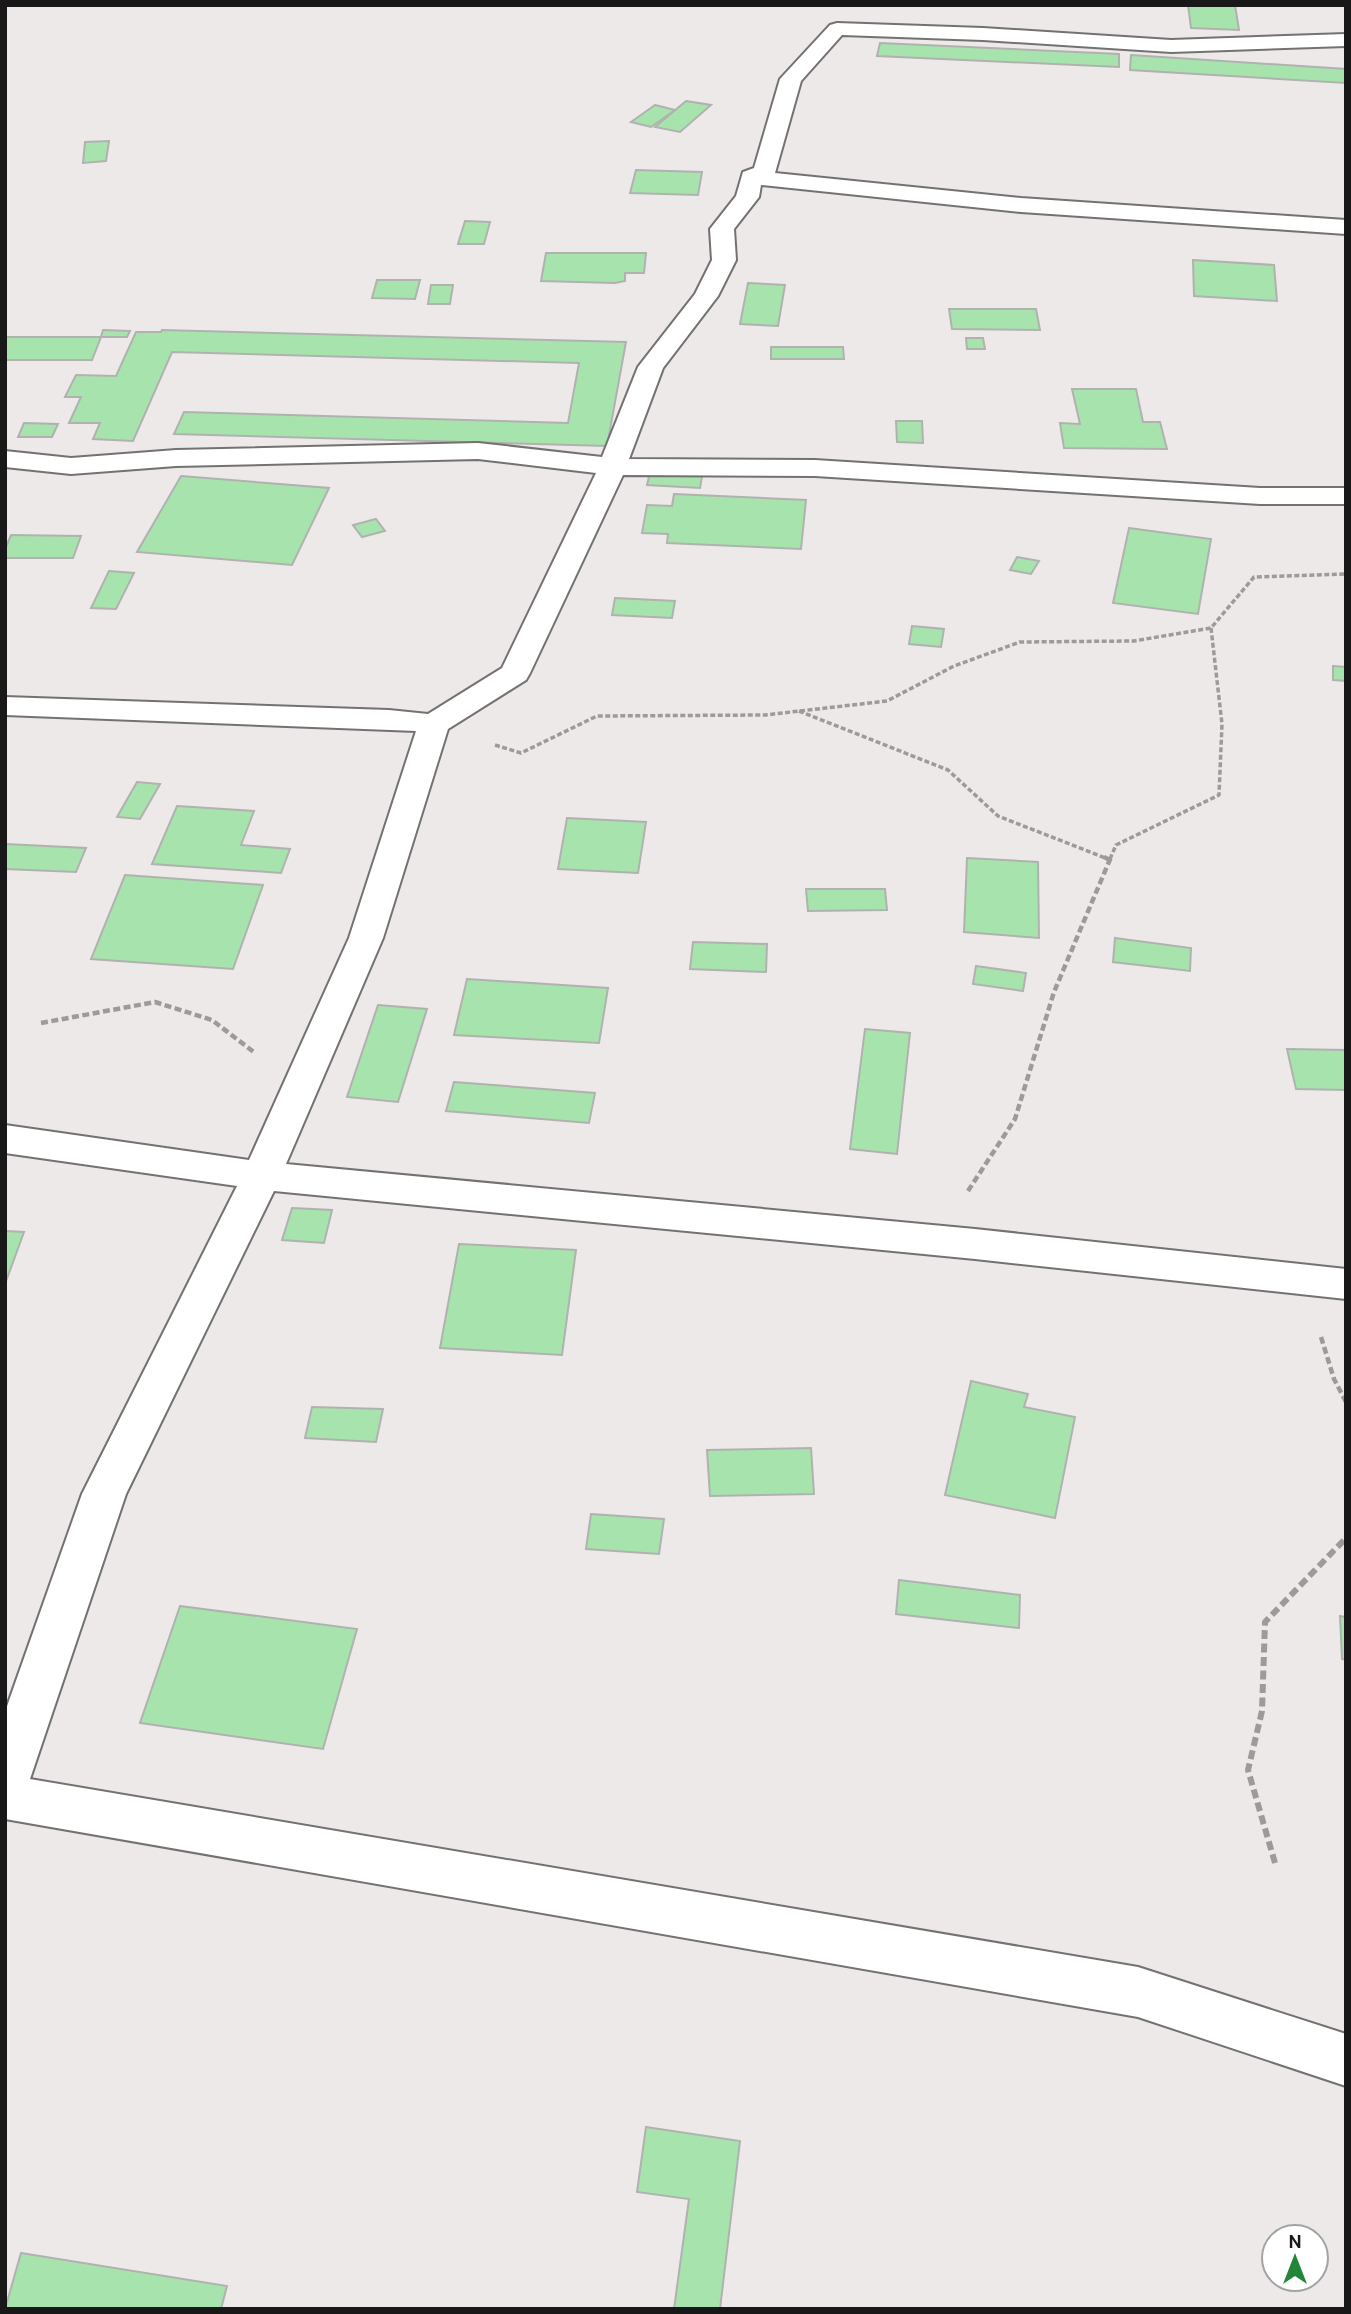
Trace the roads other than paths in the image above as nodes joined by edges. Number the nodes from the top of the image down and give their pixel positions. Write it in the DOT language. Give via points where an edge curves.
graph roads {
  1 [pos="1346,40"];
  2 [pos="1171,46"];
  3 [pos="1346,56"];
  4 [pos="751,177"];
  5 [pos="1346,227"];
  6 [pos="5,459"];
  7 [pos="613,467"];
  8 [pos="1346,496"];
  9 [pos="5,706"];
  10 [pos="434,724"];
  11 [pos="5,1139"];
  12 [pos="261,1177"];
  13 [pos="1346,1284"];
  14 [pos="5,1782"];
  15 [pos="5,1797"];
  16 [pos="1346,2060"];
  1 -- 2 [label="street"];
  2 -- 3 [label="street"];
  2 -- 4 [label="street" via="837,29 791,79 764,172"];
  4 -- 5 [label="street" via="1000,203"];
  4 -- 7 [label="street" via="747,197 722,229 724,260 706,296 651,367"];
  6 -- 7 [label="street" via="71,466 189,457 478,451"];
  7 -- 8 [label="street" via="815,468 1260,496"];
  7 -- 10 [label="street" via="515,673"];
  9 -- 10 [label="street"];
  10 -- 12 [label="street" via="366,938"];
  11 -- 12 [label="street"];
  12 -- 13 [label="street" via="920,1238"];
  12 -- 14 [label="street" via="104,1494"];
  15 -- 16 [label="street" via="1138,1992"];
}
